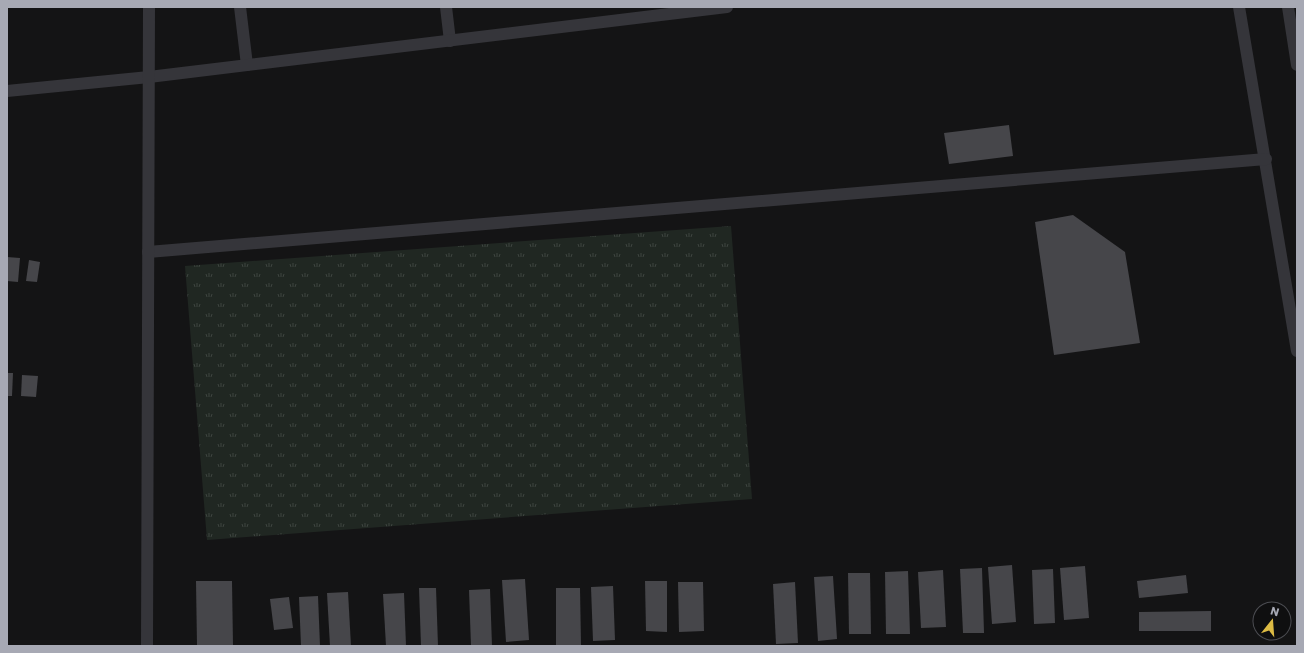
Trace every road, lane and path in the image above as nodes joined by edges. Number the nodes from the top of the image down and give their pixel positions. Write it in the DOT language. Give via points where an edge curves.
graph roads {
  1 [pos="149,7"];
  2 [pos="240,7"];
  3 [pos="446,7"];
  4 [pos="727,7"];
  5 [pos="1239,7"];
  6 [pos="1288,7"];
  7 [pos="450,41"];
  8 [pos="1297,64"];
  9 [pos="247,65"];
  10 [pos="149,77"];
  11 [pos="7,90"];
  12 [pos="1266,159"];
  13 [pos="148,252"];
  14 [pos="1297,351"];
  15 [pos="146,646"];
  1 -- 10 [label="lane"];
  2 -- 9 [label="lane"];
  3 -- 7 [label="lane"];
  4 -- 7 [label="lane"];
  5 -- 12 [label="lane"];
  6 -- 8 [label="lane"];
  7 -- 9 [label="lane"];
  9 -- 10 [label="lane"];
  10 -- 11 [label="lane"];
  10 -- 13 [label="lane"];
  12 -- 13 [label="lane"];
  12 -- 14 [label="lane"];
  13 -- 15 [label="lane"];
}
